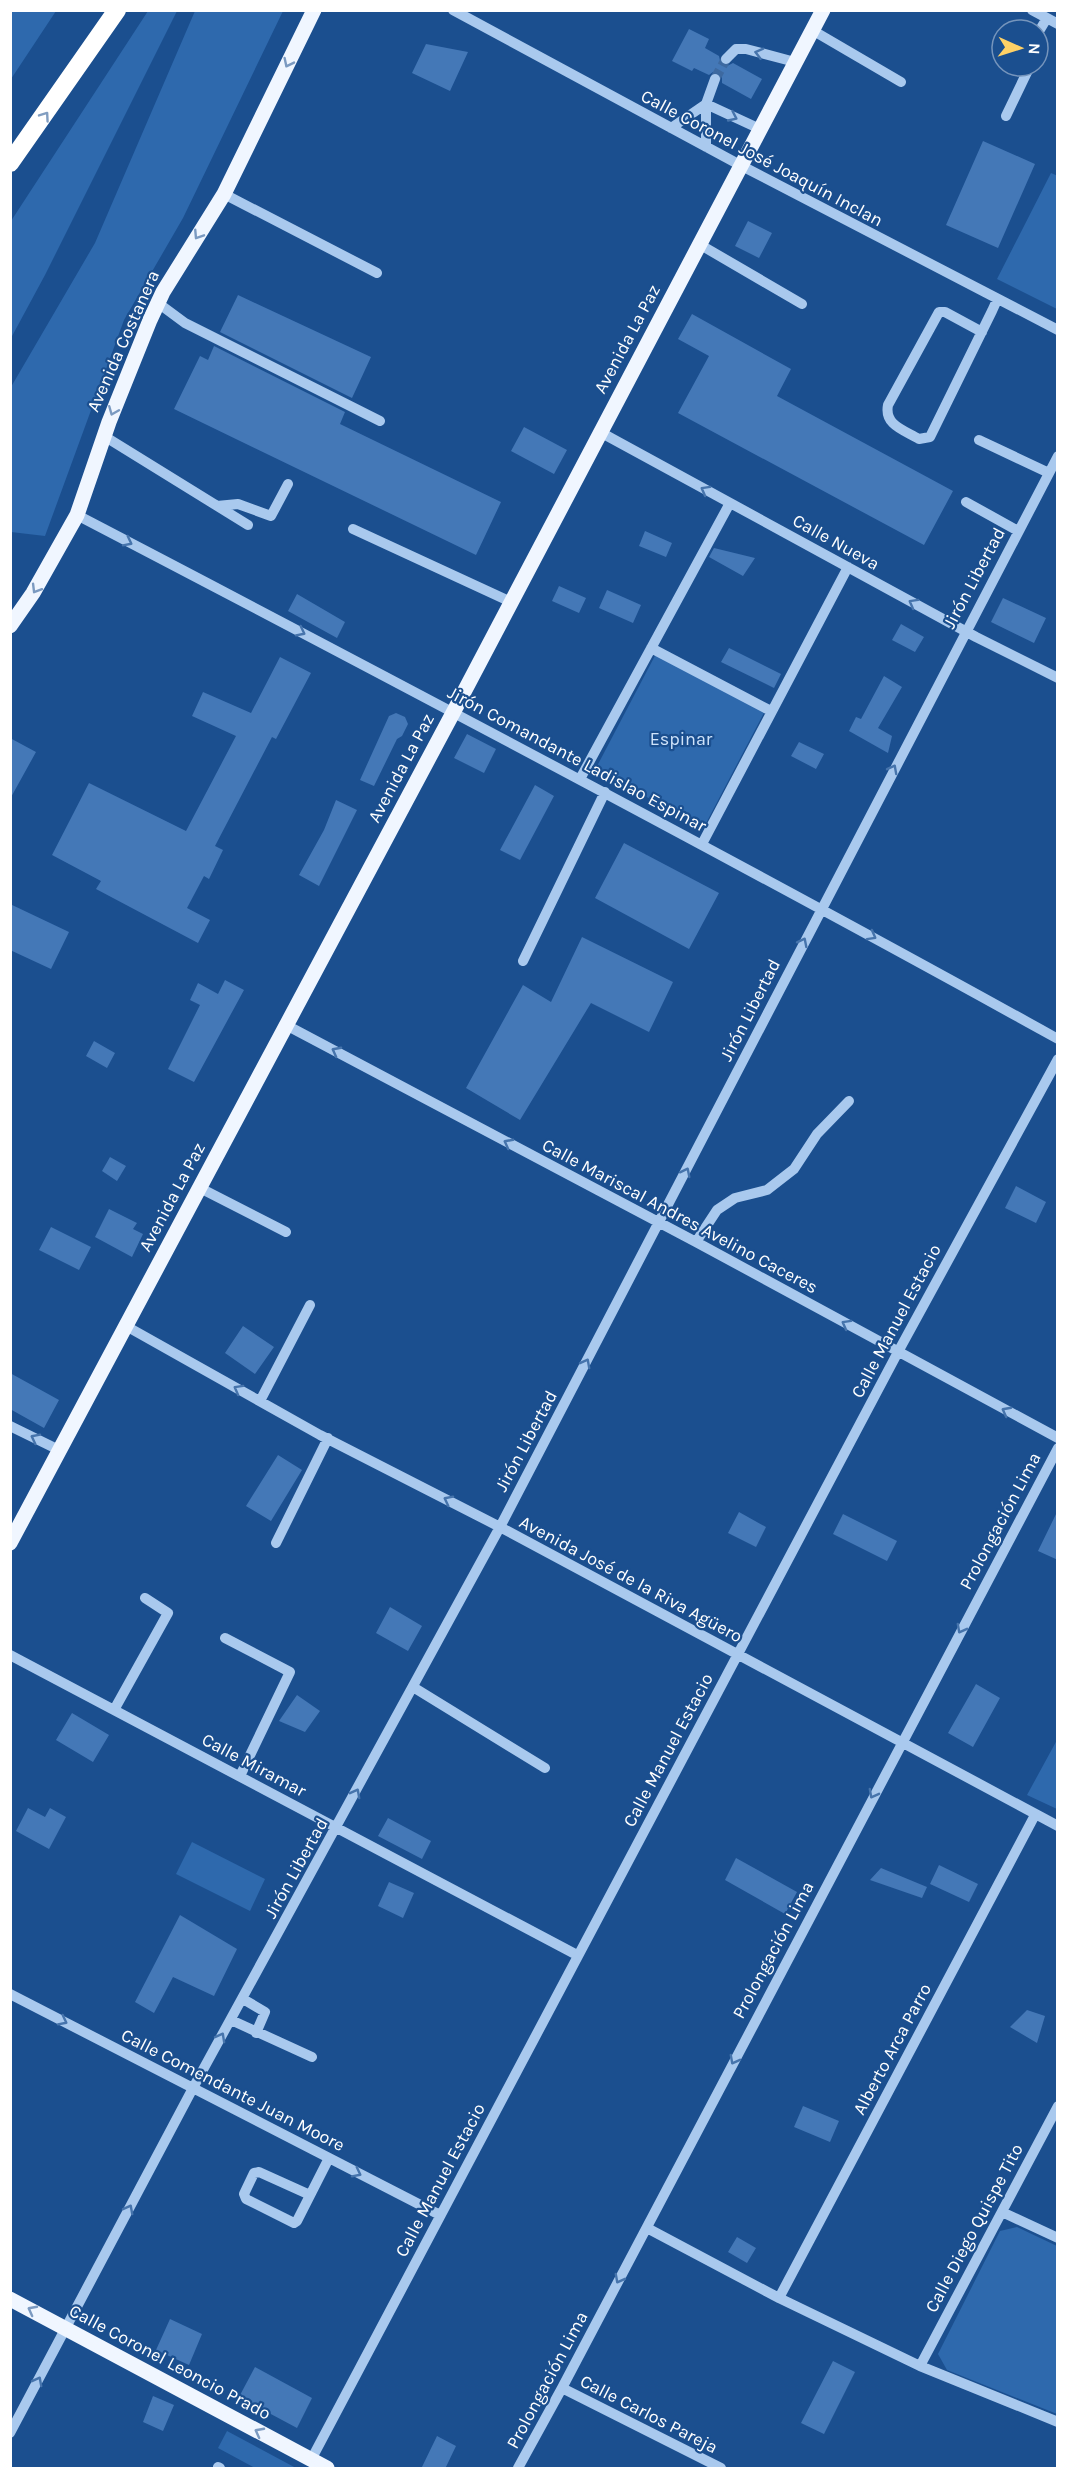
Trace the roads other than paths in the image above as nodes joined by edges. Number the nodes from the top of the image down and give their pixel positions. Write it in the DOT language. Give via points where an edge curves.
graph roads {
  1 [pos="117,10"];
  2 [pos="314,10"];
  3 [pos="823,10"];
  4 [pos="1032,10"];
  5 [pos="454,11"];
  6 [pos="1047,18"];
  7 [pos="812,30"];
  8 [pos="726,59"];
  9 [pos="795,62"];
  10 [pos="1024,78"];
  11 [pos="715,79"];
  12 [pos="901,82"];
  13 [pos="706,104"];
  14 [pos="1006,116"];
  15 [pos="671,128"];
  16 [pos="760,129"];
  17 [pos="706,147"];
  18 [pos="10,163"];
  19 [pos="740,165"];
  20 [pos="224,194"];
  21 [pos="699,244"];
  22 [pos="377,273"];
  23 [pos="997,300"];
  24 [pos="158,303"];
  25 [pos="802,304"];
  26 [pos="1058,330"];
  27 [pos="982,332"];
  28 [pos="380,422"];
  29 [pos="600,432"];
  30 [pos="104,436"];
  31 [pos="979,440"];
  32 [pos="1058,456"];
  33 [pos="1049,473"];
  34 [pos="288,484"];
  35 [pos="966,502"];
  36 [pos="730,503"];
  37 [pos="217,506"];
  38 [pos="76,515"];
  39 [pos="248,525"];
  40 [pos="353,529"];
  41 [pos="1018,531"];
  42 [pos="848,567"];
  43 [pos="511,602"];
  44 [pos="10,626"];
  45 [pos="965,631"];
  46 [pos="651,648"];
  47 [pos="1058,678"];
  48 [pos="453,711"];
  49 [pos="771,711"];
  50 [pos="579,779"];
  51 [pos="605,792"];
  52 [pos="702,844"];
  53 [pos="821,907"];
  54 [pos="523,961"];
  55 [pos="286,1025"];
  56 [pos="1058,1039"];
  57 [pos="1058,1059"];
  58 [pos="849,1101"];
  59 [pos="200,1188"];
  60 [pos="660,1224"];
  61 [pos="286,1232"];
  62 [pos="696,1242"];
  63 [pos="310,1305"];
  64 [pos="126,1326"];
  65 [pos="898,1352"];
  66 [pos="260,1401"];
  67 [pos="10,1426"];
  68 [pos="328,1438"];
  69 [pos="1058,1438"];
  70 [pos="1058,1448"];
  71 [pos="60,1450"];
  72 [pos="500,1527"];
  73 [pos="10,1543"];
  74 [pos="276,1543"];
  75 [pos="145,1598"];
  76 [pos="225,1638"];
  77 [pos="10,1655"];
  78 [pos="738,1655"];
  79 [pos="413,1687"];
  80 [pos="114,1710"];
  81 [pos="900,1743"];
  82 [pos="545,1768"];
  83 [pos="240,1776"];
  84 [pos="1035,1815"];
  85 [pos="1058,1826"];
  86 [pos="337,1827"];
  87 [pos="577,1955"];
  88 [pos="10,1994"];
  89 [pos="243,1999"];
  90 [pos="231,2020"];
  91 [pos="256,2033"];
  92 [pos="312,2058"];
  93 [pos="193,2088"];
  94 [pos="1058,2106"];
  95 [pos="329,2158"];
  96 [pos="310,2195"];
  97 [pos="1002,2212"];
  98 [pos="440,2216"];
  99 [pos="647,2228"];
  100 [pos="1058,2238"];
  101 [pos="779,2298"];
  102 [pos="10,2299"];
  103 [pos="66,2328"];
  104 [pos="920,2366"];
  105 [pos="562,2388"];
  106 [pos="1058,2422"];
  107 [pos="10,2433"];
  108 [pos="311,2460"];
  109 [pos="327,2469"];
  110 [pos="518,2469"];
  111 [pos="721,2469"];
  18 -- 1 [label="highway, one-way"];
  2 -- 20 [label="main road, Avenida Costanera, one-way"];
  3 -- 7 [label="main road, Avenida La Paz"];
  4 -- 6 [label="street"];
  5 -- 15 [label="street, Calle Coronel José Joaquín Inclan"];
  7 -- 9 [label="main road, Avenida La Paz"];
  7 -- 12 [label="street"];
  9 -- 8 [label="street, one-way" via="746,49 736,50"];
  9 -- 16 [label="main road, Avenida La Paz"];
  10 -- 14 [label="street"];
  11 -- 13 [label="street"];
  13 -- 15 [label="street"];
  13 -- 16 [label="street, one-way"];
  13 -- 17 [label="street"];
  15 -- 17 [label="street, Calle Coronel José Joaquín Inclan"];
  16 -- 19 [label="main road, Avenida La Paz"];
  17 -- 19 [label="street, Calle Coronel José Joaquín Inclan"];
  19 -- 21 [label="main road, Avenida La Paz"];
  19 -- 23 [label="street, Calle Coronel José Joaquín Inclan"];
  20 -- 22 [label="street"];
  20 -- 24 [label="main road, Avenida Costanera, one-way"];
  21 -- 25 [label="street"];
  21 -- 29 [label="main road, Avenida La Paz"];
  23 -- 26 [label="street, Calle Coronel José Joaquín Inclan"];
  23 -- 27 [label="street"];
  24 -- 28 [label="street" via="185,322"];
  24 -- 30 [label="main road, Avenida Costanera, one-way"];
  27 -- 27 [label="street" via="930,437 919,439 889,420 888,405 939,312"];
  36 -- 29 [label="street, Calle Nueva, one-way"];
  29 -- 43 [label="main road, Avenida La Paz"];
  30 -- 37 [label="street"];
  30 -- 38 [label="main road, Avenida Costanera"];
  31 -- 33 [label="street"];
  32 -- 33 [label="street, Jirón Libertad"];
  33 -- 41 [label="street, Jirón Libertad"];
  34 -- 37 [label="street" via="271,516 238,504"];
  35 -- 41 [label="street"];
  36 -- 42 [label="street, Calle Nueva"];
  36 -- 46 [label="street"];
  37 -- 39 [label="street"];
  38 -- 44 [label="main road, Avenida Costanera, one-way"];
  38 -- 48 [label="street, Jirón Comandante Ladislao Espinar, one-way"];
  40 -- 43 [label="street"];
  41 -- 45 [label="street, Jirón Libertad"];
  45 -- 42 [label="street, Calle Nueva, one-way"];
  42 -- 49 [label="street"];
  43 -- 48 [label="main road, Avenida La Paz"];
  45 -- 47 [label="street, Calle Nueva"];
  53 -- 45 [label="street, Jirón Libertad, one-way"];
  46 -- 49 [label="street"];
  46 -- 50 [label="street"];
  48 -- 50 [label="street, Jirón Comandante Ladislao Espinar"];
  48 -- 55 [label="main road, Avenida La Paz"];
  49 -- 52 [label="street"];
  50 -- 51 [label="street, Jirón Comandante Ladislao Espinar"];
  51 -- 52 [label="street, Jirón Comandante Ladislao Espinar"];
  51 -- 54 [label="street"];
  52 -- 53 [label="street, Jirón Comandante Ladislao Espinar"];
  53 -- 56 [label="street, Jirón Comandante Ladislao Espinar, one-way"];
  60 -- 53 [label="street, Jirón Libertad, one-way"];
  55 -- 59 [label="main road, Avenida La Paz"];
  60 -- 55 [label="street, Calle Mariscal Andres Avelino Caceres, one-way"];
  57 -- 65 [label="street, Calle Manuel Estacio"];
  58 -- 62 [label="street" via="817,1134 794,1169 767,1190 735,1198 717,1210"];
  59 -- 61 [label="street"];
  59 -- 64 [label="main road, Avenida La Paz"];
  60 -- 62 [label="street, Calle Mariscal Andres Avelino Caceres"];
  72 -- 60 [label="street, Jirón Libertad, one-way"];
  65 -- 62 [label="street, Calle Mariscal Andres Avelino Caceres, one-way"];
  63 -- 66 [label="street"];
  66 -- 64 [label="street, Avenida José de la Riva Agüero, one-way"];
  64 -- 71 [label="main road, Avenida La Paz"];
  69 -- 65 [label="street, Calle Mariscal Andres Avelino Caceres, one-way"];
  65 -- 78 [label="street, Calle Manuel Estacio"];
  66 -- 68 [label="street, Avenida José de la Riva Agüero"];
  71 -- 67 [label="street, one-way"];
  72 -- 68 [label="street, Avenida José de la Riva Agüero, one-way"];
  68 -- 74 [label="street"];
  70 -- 81 [label="street, Prolongación Lima, one-way"];
  71 -- 73 [label="main road, Avenida La Paz"];
  72 -- 78 [label="street, Avenida José de la Riva Agüero"];
  72 -- 79 [label="street, Jirón Libertad"];
  75 -- 80 [label="street" via="168,1612"];
  76 -- 83 [label="street" via="290,1672"];
  77 -- 80 [label="street, Calle Miramar"];
  78 -- 81 [label="street, Avenida José de la Riva Agüero"];
  78 -- 87 [label="street, Calle Manuel Estacio"];
  79 -- 82 [label="street"];
  86 -- 79 [label="street, Jirón Libertad, one-way"];
  80 -- 83 [label="street, Calle Miramar"];
  81 -- 84 [label="street, Avenida José de la Riva Agüero"];
  81 -- 99 [label="street, Prolongación Lima, one-way"];
  83 -- 86 [label="street, Calle Miramar"];
  84 -- 85 [label="street, Avenida José de la Riva Agüero"];
  84 -- 101 [label="street, Alberto Arca Parro"];
  86 -- 87 [label="street, Calle Miramar"];
  86 -- 89 [label="street, Jirón Libertad"];
  87 -- 98 [label="street, Calle Manuel Estacio"];
  88 -- 93 [label="street, Calle Comendante Juan Moore, one-way"];
  89 -- 90 [label="street, Jirón Libertad"];
  89 -- 91 [label="street" via="265,2012"];
  90 -- 91 [label="street"];
  93 -- 90 [label="street, Jirón Libertad, one-way"];
  91 -- 92 [label="street"];
  93 -- 95 [label="street, Calle Comendante Juan Moore"];
  103 -- 93 [label="street, Jirón Libertad, one-way"];
  94 -- 97 [label="street, Calle Diego Quispe Tito"];
  95 -- 96 [label="street"];
  95 -- 98 [label="street, Calle Comendante Juan Moore, one-way"];
  96 -- 96 [label="street" via="259,2172 244,2194 246,2199 294,2223"];
  97 -- 100 [label="street"];
  97 -- 104 [label="street, Calle Diego Quispe Tito"];
  98 -- 108 [label="street, Calle Manuel Estacio"];
  99 -- 101 [label="street"];
  99 -- 105 [label="street, Prolongación Lima, one-way"];
  101 -- 104 [label="street"];
  103 -- 102 [label="main road, Calle Coronel Leoncio Prado, one-way"];
  107 -- 103 [label="street, Jirón Libertad, one-way"];
  108 -- 103 [label="main road, Calle Coronel Leoncio Prado, one-way"];
  104 -- 106 [label="street"];
  105 -- 110 [label="street, Prolongación Lima"];
  105 -- 111 [label="street, Calle Carlos Pareja"];
  108 -- 109 [label="main road, Calle Coronel Leoncio Prado"];
}
